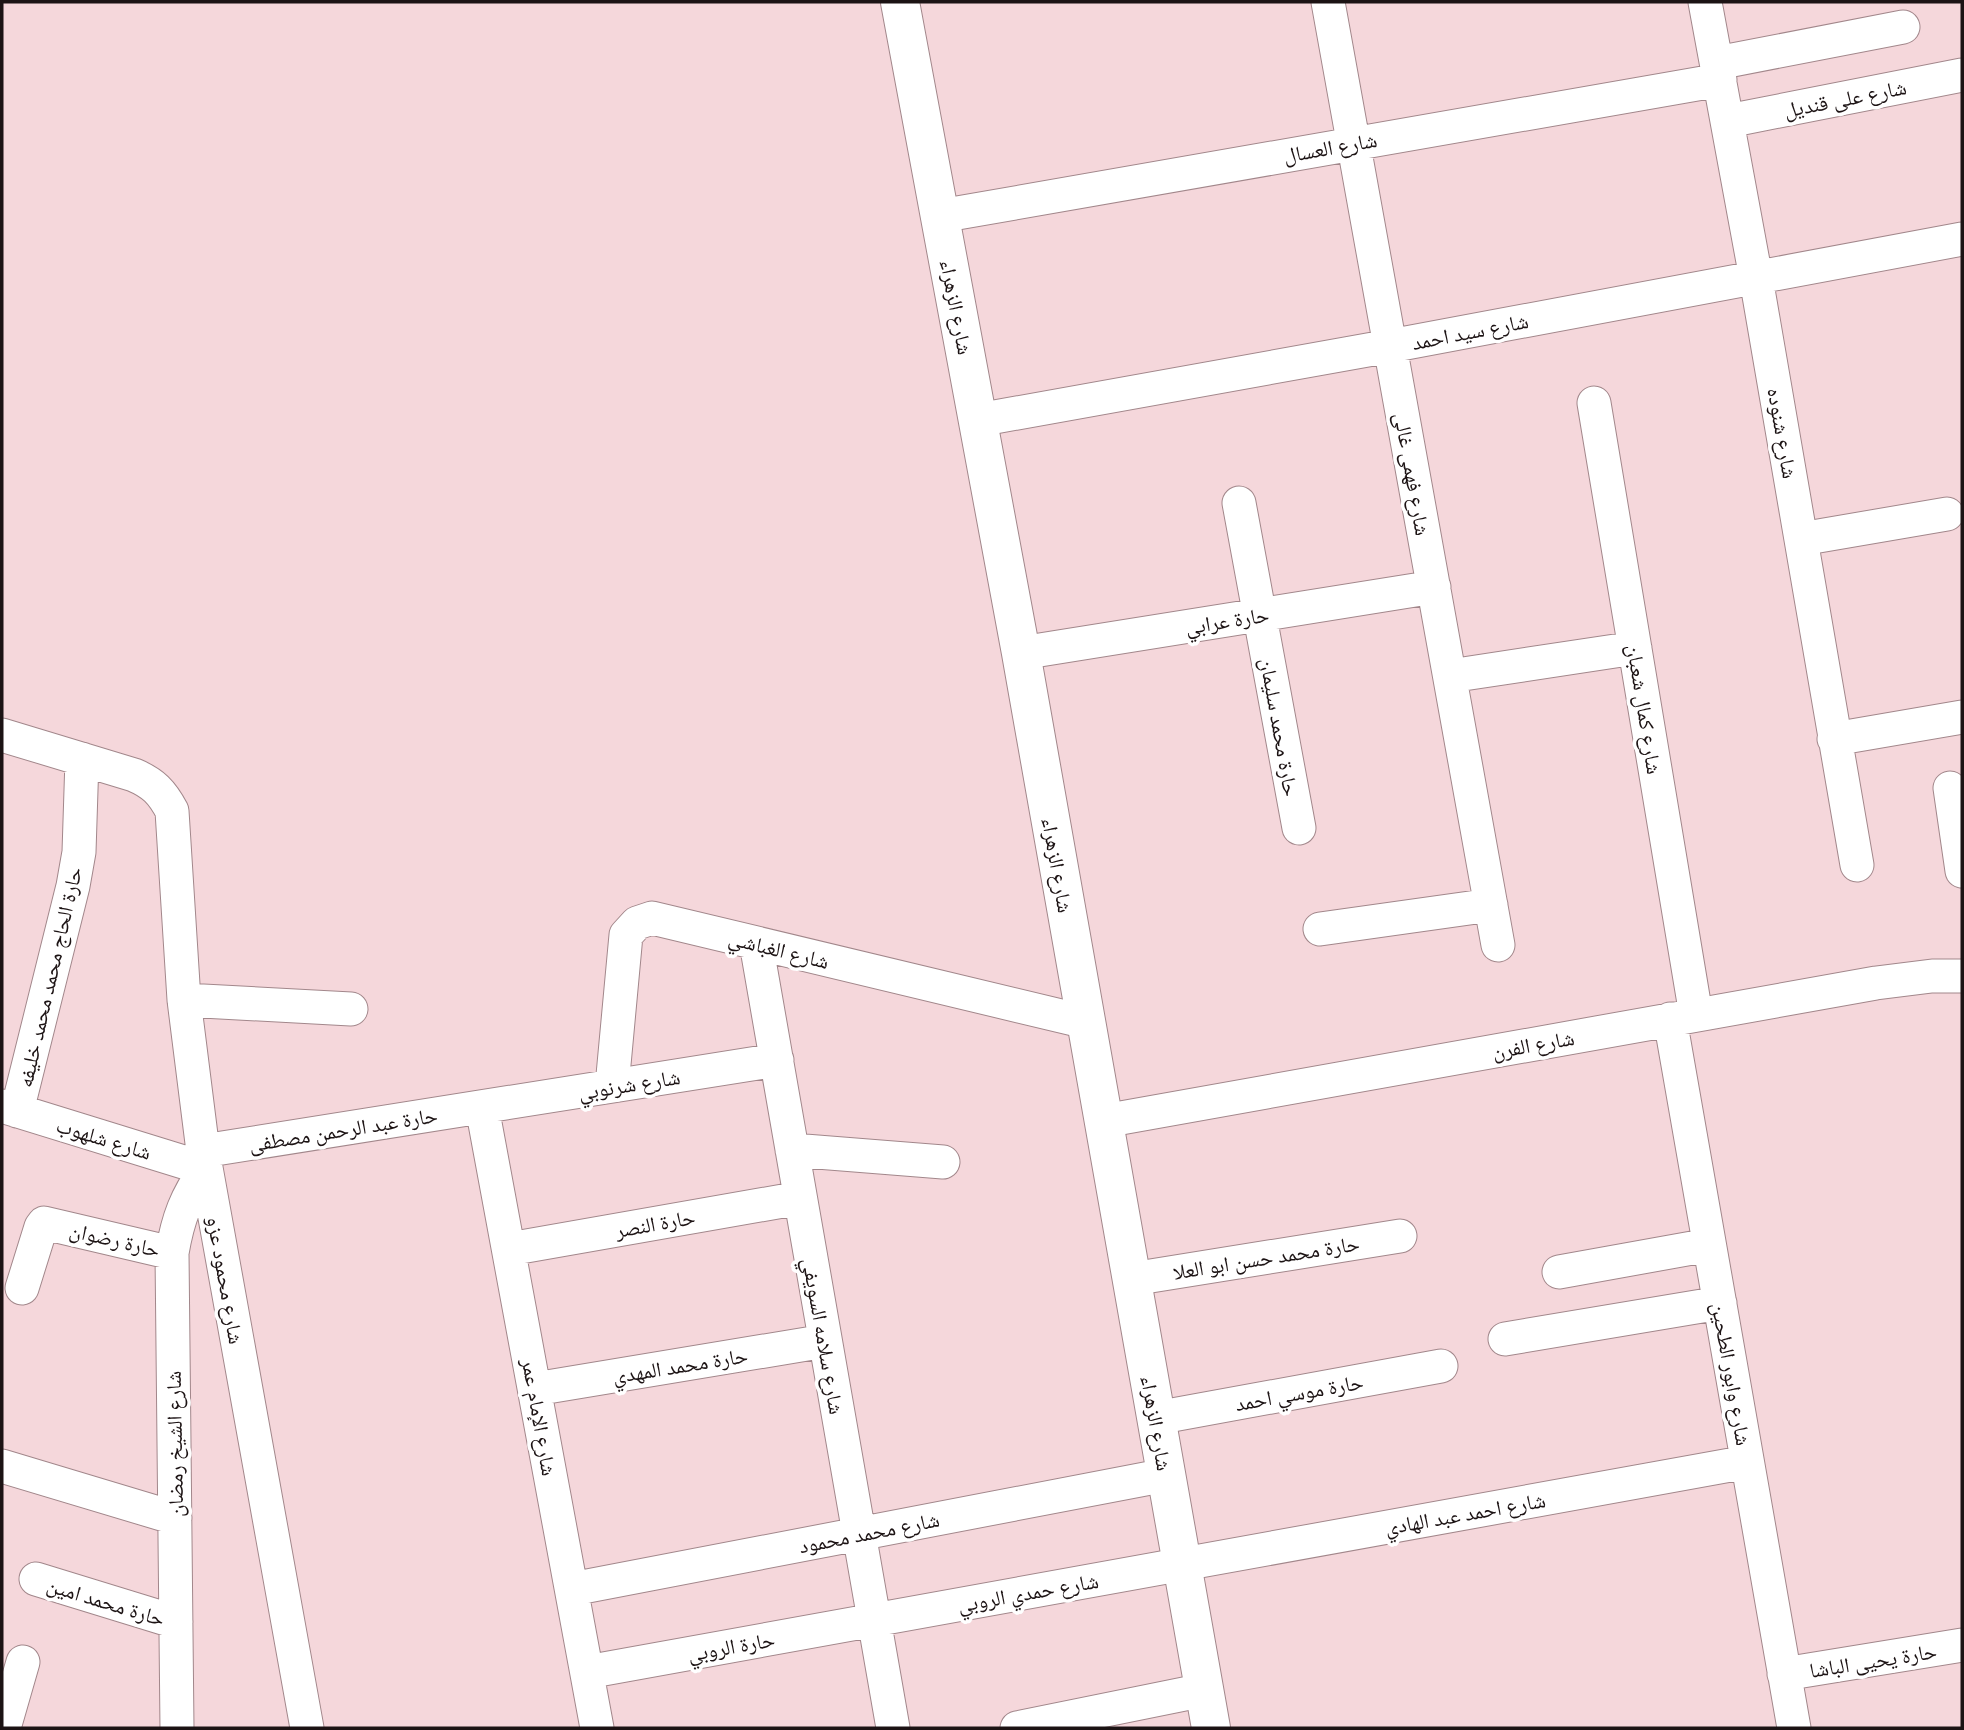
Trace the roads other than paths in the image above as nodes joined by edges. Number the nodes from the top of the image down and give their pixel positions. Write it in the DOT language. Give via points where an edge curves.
graph roads {
  1 [pos="901,2"];
  2 [pos="1328,2"];
  3 [pos="1706,2"];
  4 [pos="1903,27"];
  5 [pos="1718,72"];
  6 [pos="1962,75"];
  7 [pos="1728,121"];
  8 [pos="1353,143"];
  9 [pos="940,216"];
  10 [pos="1962,239"];
  11 [pos="1756,278"];
  12 [pos="1390,346"];
  13 [pos="1594,403"];
  14 [pos="978,420"];
  15 [pos="1239,503"];
  16 [pos="1947,514"];
  17 [pos="1801,539"];
  18 [pos="1434,587"];
  19 [pos="1259,615"];
  20 [pos="1635,648"];
  21 [pos="1021,653"];
  22 [pos="1450,676"];
  23 [pos="1962,717"];
  24 [pos="2,734"];
  25 [pos="1834,739"];
  26 [pos="82,759"];
  27 [pos="1950,788"];
  28 [pos="1298,828"];
  29 [pos="1857,864"];
  30 [pos="1962,871"];
  31 [pos="1491,905"];
  32 [pos="1320,929"];
  33 [pos="756,943"];
  34 [pos="1498,945"];
  35 [pos="1962,976"];
  36 [pos="184,1000"];
  37 [pos="351,1009"];
  38 [pos="1683,1017"];
  39 [pos="1086,1022"];
  40 [pos="776,1060"];
  41 [pos="612,1086"];
  42 [pos="482,1107"];
  43 [pos="9,1109"];
  44 [pos="1104,1121"];
  45 [pos="792,1150"];
  46 [pos="205,1160"];
  47 [pos="943,1162"];
  48 [pos="800,1198"];
  49 [pos="1400,1236"];
  50 [pos="1709,1245"];
  51 [pos="509,1249"];
  52 [pos="172,1252"];
  53 [pos="1559,1272"];
  54 [pos="1132,1279"];
  55 [pos="22,1288"];
  56 [pos="1720,1303"];
  57 [pos="1506,1339"];
  58 [pos="825,1341"];
  59 [pos="1441,1366"];
  60 [pos="535,1389"];
  61 [pos="1156,1419"];
  62 [pos="1747,1462"];
  63 [pos="2,1466"];
  64 [pos="1166,1475"];
  65 [pos="175,1518"];
  66 [pos="859,1534"];
  67 [pos="1182,1565"];
  68 [pos="36,1579"];
  69 [pos="572,1589"];
  70 [pos="874,1620"];
  71 [pos="176,1622"];
  72 [pos="1962,1645"];
  73 [pos="23,1662"];
  74 [pos="587,1672"];
  75 [pos="1784,1674"];
  76 [pos="1204,1690"];
  77 [pos="4,1728"];
  78 [pos="177,1728"];
  79 [pos="307,1728"];
  80 [pos="597,1728"];
  81 [pos="893,1728"];
  82 [pos="1017,1728"];
  83 [pos="1211,1728"];
  84 [pos="1794,1728"];
  1 -- 9 [label="street, شارع الزهراء"];
  2 -- 8 [label="street, شارع فهمى غالى"];
  3 -- 5 [label="street, شارع شنوده"];
  4 -- 5 [label="street, شارع العسال"];
  5 -- 7 [label="street, شارع شنوده"];
  5 -- 8 [label="street, شارع العسال"];
  6 -- 7 [label="street, شارع على قنديل"];
  7 -- 11 [label="street, شارع شنوده"];
  8 -- 9 [label="street, شارع العسال"];
  8 -- 12 [label="street, شارع فهمى غالى"];
  9 -- 14 [label="street, شارع الزهراء"];
  10 -- 11 [label="street, شارع سيد احمد"];
  11 -- 12 [label="street, شارع سيد احمد"];
  11 -- 17 [label="street, شارع شنوده"];
  12 -- 14 [label="street, شارع سيد احمد"];
  12 -- 18 [label="street, شارع فهمى غالى"];
  13 -- 20 [label="street, شارع كمال شعبان"];
  14 -- 21 [label="street, شارع الزهراء"];
  15 -- 19 [label="street, حارة محمد سليمان"];
  16 -- 17 [label="street"];
  17 -- 25 [label="street, شارع شنوده"];
  18 -- 19 [label="street, حارة عرابي"];
  18 -- 22 [label="street, شارع فهمى غالى"];
  19 -- 21 [label="street, حارة عرابي"];
  19 -- 28 [label="street, حارة محمد سليمان"];
  20 -- 22 [label="street"];
  20 -- 38 [label="street, شارع كمال شعبان"];
  21 -- 39 [label="street, شارع الزهراء"];
  22 -- 31 [label="street, شارع فهمى غالى"];
  23 -- 25 [label="street"];
  24 -- 26 [label="street, شارع محمود عزو"];
  25 -- 29 [label="street, شارع شنوده"];
  26 -- 36 [label="street, شارع محمود عزو" via="150,782 172,811"];
  26 -- 43 [label="street, حارة الحاج محمد محمد خليفه" via="79,852 73,886"];
  27 -- 30 [label="street"];
  31 -- 32 [label="street"];
  31 -- 34 [label="street, شارع فهمى غالى"];
  33 -- 39 [label="street, شارع الغباشي"];
  33 -- 40 [label="street, شارع سلامه السويفي"];
  33 -- 41 [label="street, شارع الغباشي" via="652,918 630,928"];
  35 -- 38 [label="street, شارع الفرن" via="1876,983"];
  36 -- 37 [label="street"];
  36 -- 46 [label="street, شارع محمود عزو"];
  38 -- 44 [label="street, شارع الفرن"];
  38 -- 50 [label="street, شارع وابور الطحين"];
  39 -- 44 [label="street, شارع الزهراء"];
  40 -- 41 [label="street, شارع شرنوبي"];
  40 -- 45 [label="street, شارع سلامه السويفي"];
  41 -- 42 [label="street, شارع شرنوبي"];
  42 -- 46 [label="street, حارة عبد الرحمن مصطفى"];
  42 -- 51 [label="street, شارع الإمام عمر"];
  43 -- 46 [label="street, شارع شلهوب"];
  44 -- 54 [label="street, شارع الزهراء"];
  45 -- 47 [label="street"];
  45 -- 48 [label="street, شارع سلامه السويفي"];
  46 -- 52 [label="street, شارع الشيخ رمضان" via="177,1222"];
  46 -- 79 [label="street, شارع محمود عزو"];
  48 -- 51 [label="street, حارة النصر"];
  48 -- 58 [label="street, شارع سلامه السويفي"];
  49 -- 54 [label="street, حارة محمد حسن ابو العلا"];
  50 -- 53 [label="street"];
  50 -- 56 [label="street, شارع وابور الطحين"];
  51 -- 60 [label="street, شارع الإمام عمر"];
  52 -- 55 [label="street, حارة رضوان" via="44,1223"];
  52 -- 65 [label="street, شارع الشيخ رمضان"];
  54 -- 61 [label="street, شارع الزهراء"];
  56 -- 57 [label="street"];
  56 -- 62 [label="street, شارع وابور الطحين"];
  58 -- 60 [label="street, حارة محمد المهدي"];
  58 -- 66 [label="street, شارع سلامه السويفي"];
  59 -- 61 [label="street, حارة موسي احمد"];
  60 -- 69 [label="street, شارع الإمام عمر"];
  61 -- 64 [label="street, شارع الزهراء"];
  62 -- 67 [label="street, شارع احمد عبد الهادي"];
  62 -- 75 [label="street, شارع وابور الطحين"];
  63 -- 65 [label="street"];
  64 -- 66 [label="street, شارع محمد محمود"];
  64 -- 67 [label="street, شارع الزهراء"];
  65 -- 71 [label="street, شارع الشيخ رمضان"];
  66 -- 69 [label="street, شارع محمد محمود"];
  66 -- 70 [label="street, شارع سلامه السويفي"];
  67 -- 70 [label="street, شارع حمدي الروبي"];
  67 -- 76 [label="street, شارع الزهراء"];
  68 -- 71 [label="street, حارة محمد امين"];
  69 -- 74 [label="street, شارع الإمام عمر"];
  70 -- 74 [label="street, حارة الروبي"];
  70 -- 81 [label="street, شارع سلامه السويفي"];
  71 -- 78 [label="street, شارع الشيخ رمضان"];
  72 -- 75 [label="street, حارة يحيى الباشا"];
  73 -- 77 [label="street"];
  74 -- 80 [label="street, شارع الإمام عمر"];
  75 -- 84 [label="street, شارع وابور الطحين"];
  76 -- 82 [label="street"];
  76 -- 83 [label="street, شارع الزهراء"];
}
